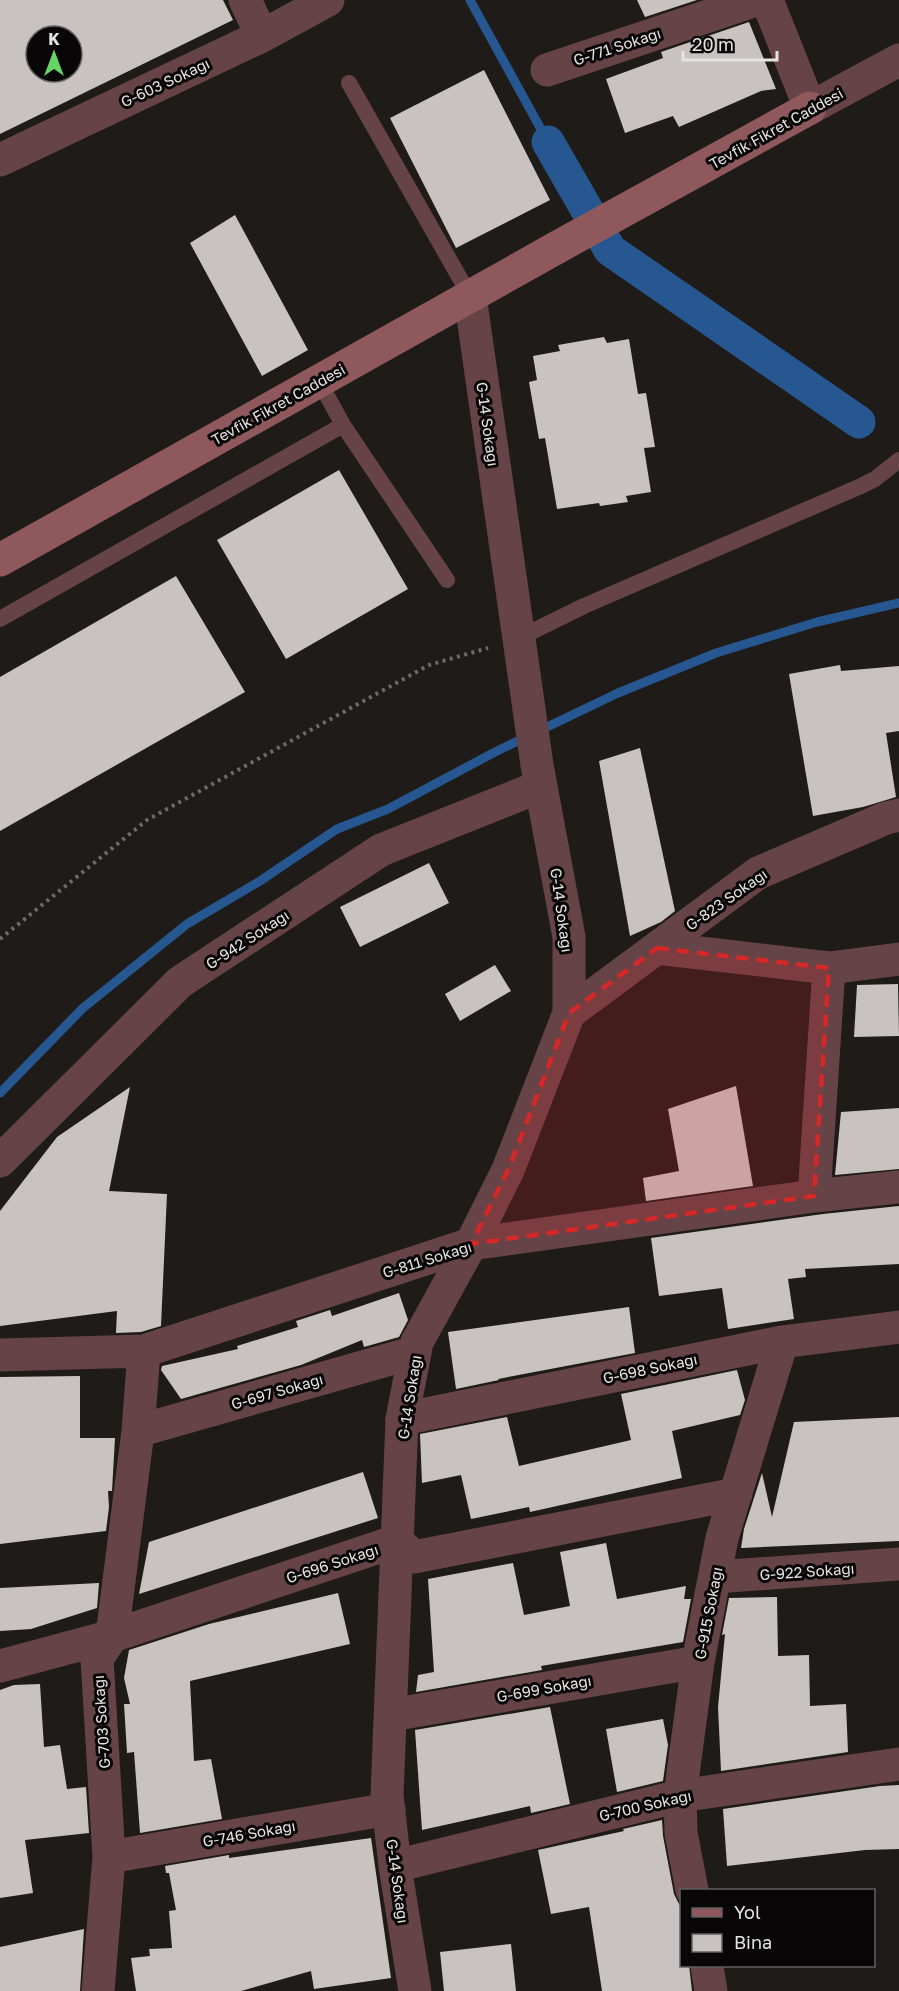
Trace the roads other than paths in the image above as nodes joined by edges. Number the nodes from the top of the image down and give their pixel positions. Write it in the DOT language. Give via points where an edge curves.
graph roads {
  1 [pos="245,0"];
  2 [pos="328,0"];
  3 [pos="756,0"];
  4 [pos="767,0"];
  5 [pos="262,36"];
  6 [pos="899,60"];
  7 [pos="547,70"];
  8 [pos="349,83"];
  9 [pos="810,108"];
  10 [pos="0,160"];
  11 [pos="470,296"];
  12 [pos="319,381"];
  13 [pos="343,425"];
  14 [pos="899,460"];
  15 [pos="0,560"];
  16 [pos="447,580"];
  17 [pos="0,619"];
  18 [pos="519,638"];
  19 [pos="539,776"];
  20 [pos="899,815"];
  21 [pos="657,948"];
  22 [pos="899,959"];
  23 [pos="829,968"];
  24 [pos="569,1013"];
  25 [pos="0,1161"];
  26 [pos="899,1187"];
  27 [pos="814,1196"];
  28 [pos="471,1244"];
  29 [pos="899,1326"];
  30 [pos="782,1342"];
  31 [pos="144,1351"];
  32 [pos="415,1352"];
  33 [pos="0,1354"];
  34 [pos="402,1419"];
  35 [pos="138,1431"];
  36 [pos="736,1494"];
  37 [pos="397,1541"];
  38 [pos="899,1564"];
  39 [pos="715,1577"];
  40 [pos="112,1636"];
  41 [pos="698,1662"];
  42 [pos="0,1666"];
  43 [pos="391,1715"];
  44 [pos="899,1764"];
  45 [pos="680,1796"];
  46 [pos="389,1809"];
  47 [pos="109,1857"];
  48 [pos="394,1866"];
  49 [pos="692,1889"];
  50 [pos="706,1967"];
  51 [pos="98,1991"];
  52 [pos="415,1991"];
  53 [pos="711,1991"];
  1 -- 5 [label="street"];
  2 -- 5 [label="street, G-603 Sokağı"];
  3 -- 7 [label="street, G-771 Sokağı"];
  4 -- 9 [label="street"];
  5 -- 10 [label="street, G-603 Sokağı"];
  6 -- 9 [label="street, Tevfik Fikret Caddesi"];
  8 -- 11 [label="lane"];
  9 -- 11 [label="main road, Tevfik Fikret Caddesi"];
  11 -- 12 [label="main road, Tevfik Fikret Caddesi"];
  11 -- 18 [label="street, G-14 Sokağı"];
  12 -- 13 [label="lane"];
  12 -- 15 [label="main road, Tevfik Fikret Caddesi"];
  13 -- 16 [label="lane"];
  13 -- 17 [label="lane"];
  14 -- 18 [label="lane" via="861,486"];
  18 -- 19 [label="street, G-14 Sokağı"];
  19 -- 24 [label="street, G-14 Sokağı" via="569,937"];
  19 -- 25 [label="street, G-942 Sokağı" via="381,850 180,982"];
  20 -- 21 [label="street, G-823 Sokağı" via="758,873"];
  21 -- 23 [label="street"];
  21 -- 24 [label="street, G-823 Sokağı"];
  22 -- 23 [label="street"];
  23 -- 27 [label="street"];
  24 -- 28 [label="street, G-14 Sokağı" via="508,1170"];
  26 -- 27 [label="street, G-811 Sokağı"];
  27 -- 28 [label="street, G-811 Sokağı"];
  28 -- 31 [label="street, G-811 Sokağı"];
  28 -- 32 [label="street, G-14 Sokağı"];
  29 -- 30 [label="street, G-698 Sokağı"];
  30 -- 34 [label="street, G-698 Sokağı"];
  30 -- 36 [label="street, G-915 Sokağı"];
  31 -- 33 [label="street, G-811 Sokağı"];
  31 -- 35 [label="street, G-703 Sokağı"];
  32 -- 34 [label="street, G-14 Sokağı"];
  32 -- 35 [label="street, G-697 Sokağı"];
  34 -- 37 [label="street, G-14 Sokağı"];
  35 -- 40 [label="street, G-703 Sokağı"];
  36 -- 37 [label="street, G-696 Sokağı" via="414,1557"];
  36 -- 39 [label="street, G-915 Sokağı"];
  37 -- 40 [label="street, G-696 Sokağı"];
  37 -- 43 [label="street, G-14 Sokağı"];
  38 -- 39 [label="street, G-922 Sokağı"];
  39 -- 41 [label="street, G-915 Sokağı"];
  40 -- 42 [label="street, G-696 Sokağı"];
  40 -- 47 [label="street, G-703 Sokağı" via="97,1659"];
  41 -- 43 [label="street, G-699 Sokağı"];
  41 -- 45 [label="street, G-915 Sokağı"];
  43 -- 46 [label="street, G-14 Sokağı"];
  44 -- 45 [label="street, G-700 Sokağı"];
  45 -- 48 [label="street, G-700 Sokağı"];
  45 -- 49 [label="street, G-915 Sokağı" via="681,1833"];
  46 -- 47 [label="street, G-746 Sokağı"];
  46 -- 48 [label="street, G-14 Sokağı"];
  47 -- 51 [label="street, G-703 Sokağı"];
  48 -- 52 [label="street, G-14 Sokağı"];
  50 -- 53 [label="street"];
}
